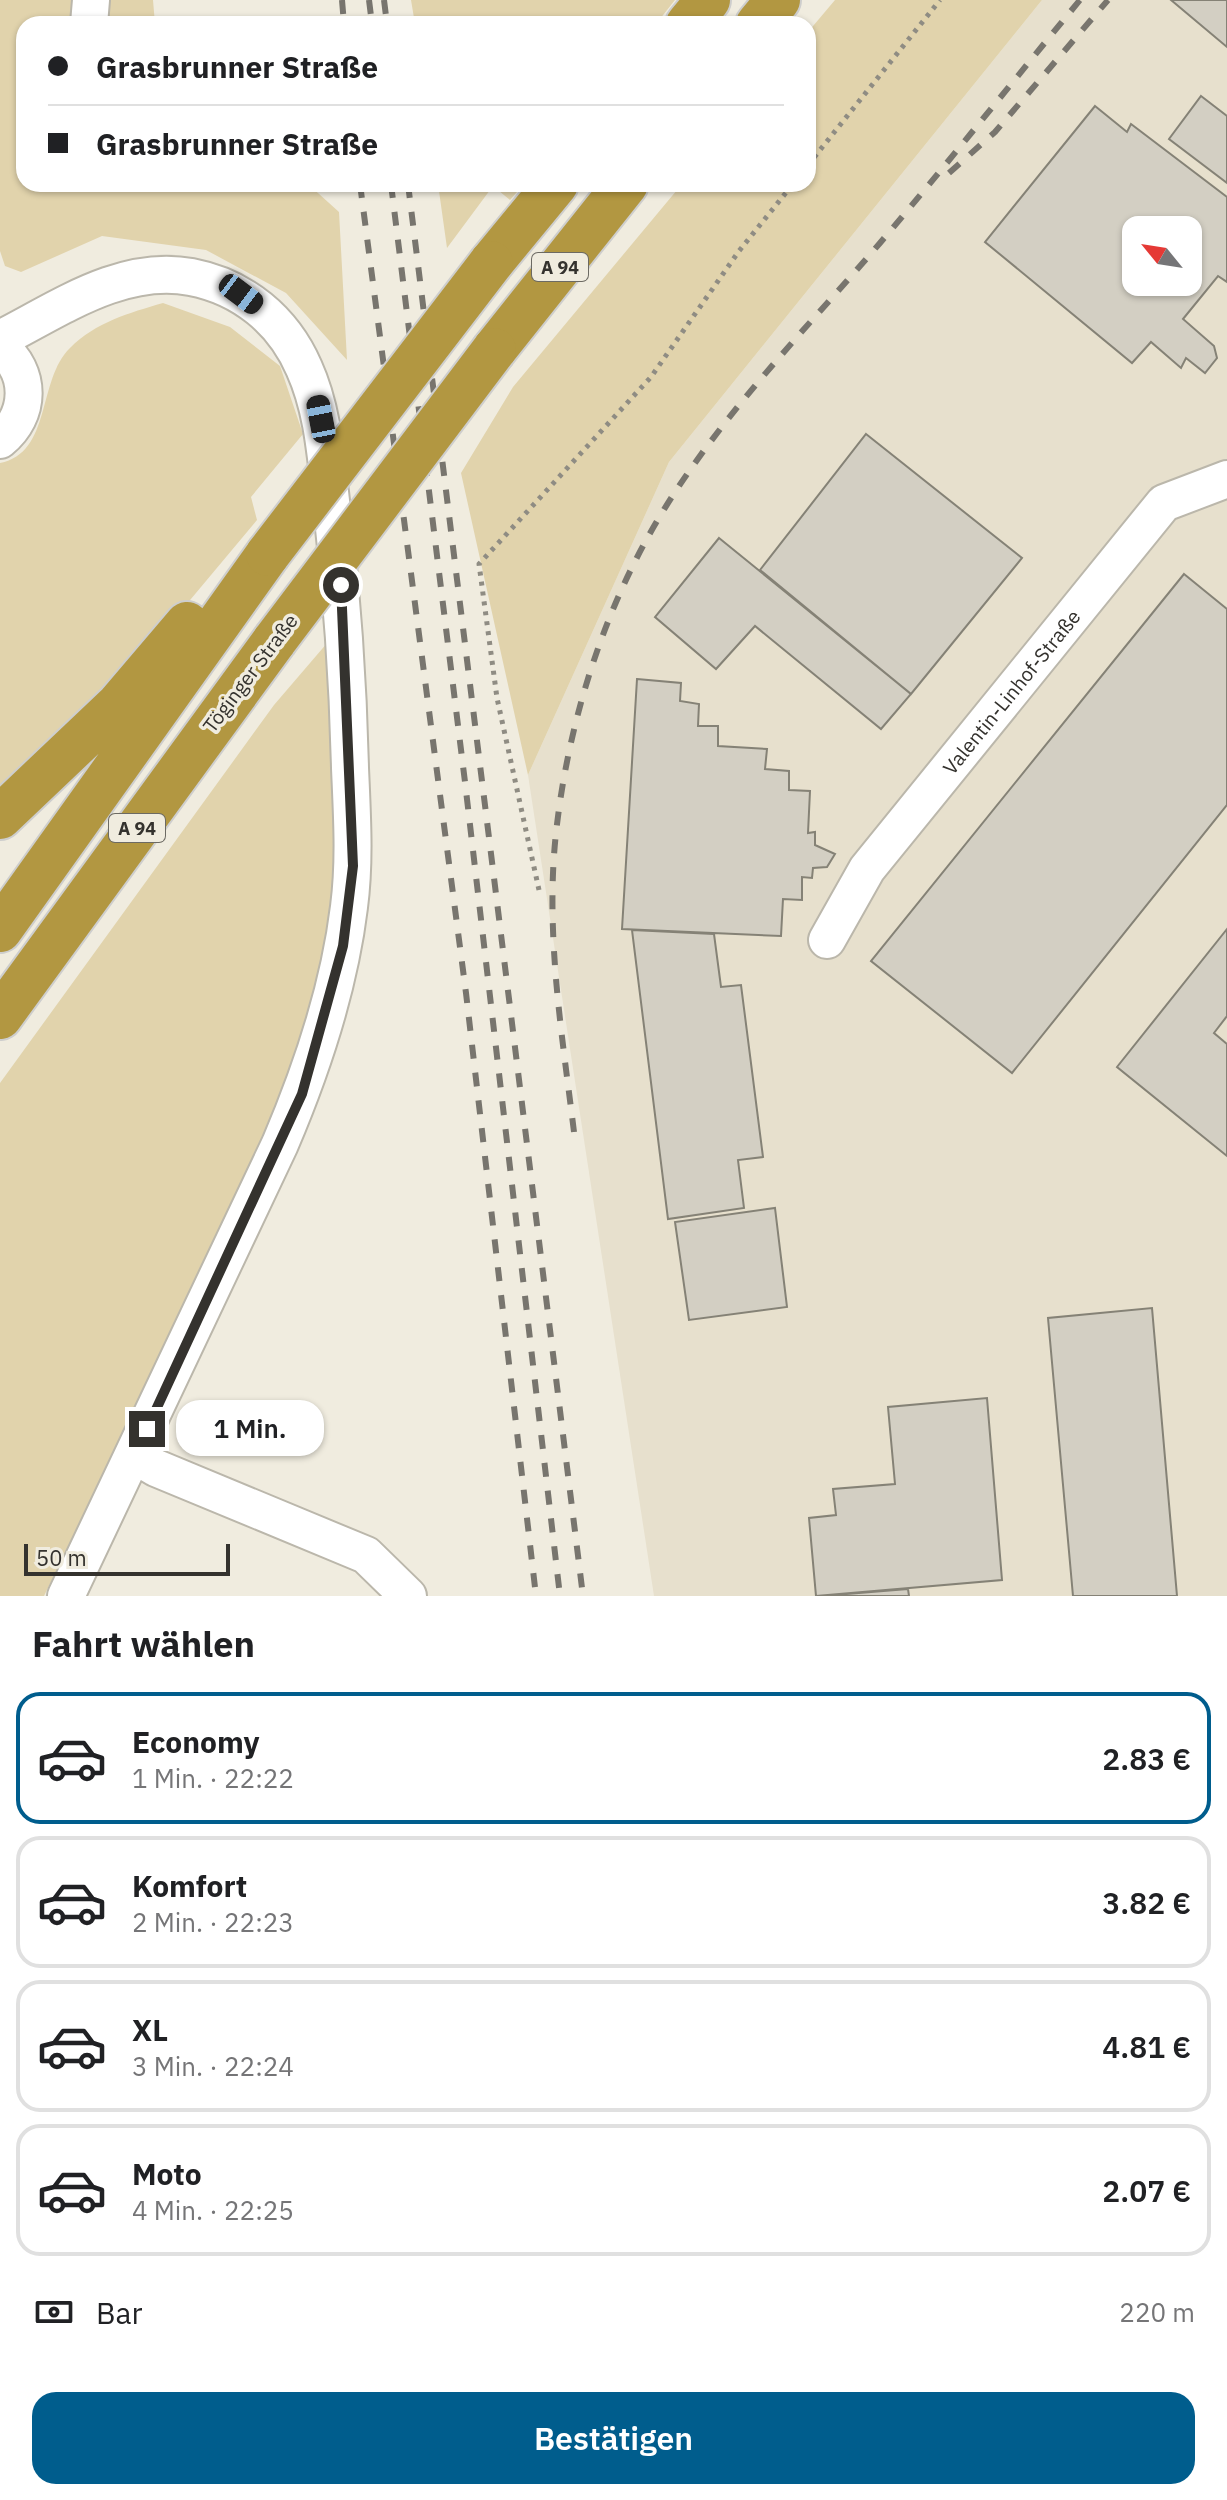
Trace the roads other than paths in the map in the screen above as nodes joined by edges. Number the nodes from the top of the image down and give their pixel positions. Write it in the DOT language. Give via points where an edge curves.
graph roads {
  1 [pos="708,0"];
  2 [pos="778,0"];
  3 [pos="695,16"];
  4 [pos="765,16"];
  5 [pos="549,192"];
  6 [pos="620,192"];
  7 [pos="73,301"];
  8 [pos="0,339"];
  9 [pos="10,359"];
  10 [pos="0,440"];
  11 [pos="1227,479"];
  12 [pos="268,554"];
  13 [pos="0,817"];
  14 [pos="0,930"];
  15 [pos="827,940"];
  16 [pos="0,1017"];
  17 [pos="134,1455"];
  18 [pos="66,1596"];
  19 [pos="408,1596"];
  1 -- 3 [label="highway"];
  2 -- 4 [label="highway"];
  5 -- 12 [label="highway, A 94, bridge"];
  6 -- 16 [label="highway, Töginger Straße / A 94, bridge" via="275,640"];
  7 -- 8 [label="street"];
  7 -- 9 [label="street"];
  7 -- 17 [label="street" via="138,276 190,277 241,294 278,324 304,367 317,403 345,627 353,866 343,946 324,1023 302,1094"];
  9 -- 10 [label="street" via="25,389 23,408"];
  11 -- 15 [label="street, Valentin-Linhof-Straße" via="1164,503 867,869"];
  12 -- 13 [label="highway" via="233,568 118,705"];
  12 -- 14 [label="highway, A 94"];
  17 -- 18 [label="street"];
  17 -- 19 [label="street" via="366,1555"];
}
